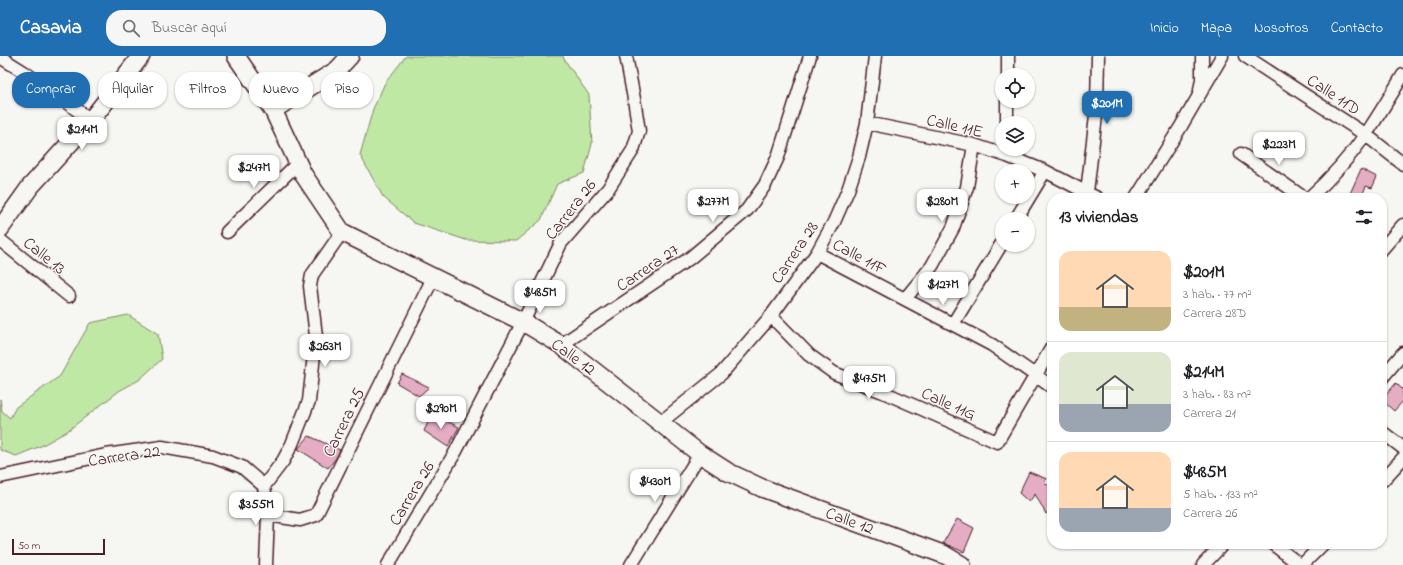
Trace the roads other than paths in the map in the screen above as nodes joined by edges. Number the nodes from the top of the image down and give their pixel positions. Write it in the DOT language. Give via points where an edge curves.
graph roads {
  1 [pos="141,56"];
  2 [pos="236,56"];
  3 [pos="350,56"];
  4 [pos="626,56"];
  5 [pos="810,56"];
  6 [pos="875,56"];
  7 [pos="1008,56"];
  8 [pos="1098,56"];
  9 [pos="1202,56"];
  10 [pos="1222,56"];
  11 [pos="1245,56"];
  12 [pos="0,58"];
  13 [pos="1008,68"];
  14 [pos="1403,75"];
  15 [pos="1198,97"];
  16 [pos="273,110"];
  17 [pos="91,120"];
  18 [pos="868,123"];
  19 [pos="1366,134"];
  20 [pos="974,145"];
  21 [pos="995,149"];
  22 [pos="1241,154"];
  23 [pos="1015,156"];
  24 [pos="298,163"];
  25 [pos="1403,164"];
  26 [pos="1045,171"];
  27 [pos="1088,193"];
  28 [pos="1092,193"];
  29 [pos="1139,193"];
  30 [pos="1297,193"];
  31 [pos="1314,193"];
  32 [pos="1020,212"];
  33 [pos="1403,225"];
  34 [pos="0,229"];
  35 [pos="227,232"];
  36 [pos="342,232"];
  37 [pos="0,240"];
  38 [pos="1387,243"];
  39 [pos="997,252"];
  40 [pos="817,253"];
  41 [pos="433,278"];
  42 [pos="69,296"];
  43 [pos="905,299"];
  44 [pos="771,316"];
  45 [pos="523,322"];
  46 [pos="953,324"];
  47 [pos="561,345"];
  48 [pos="1403,353"];
  49 [pos="1047,356"];
  50 [pos="1387,372"];
  51 [pos="1036,376"];
  52 [pos="1047,383"];
  53 [pos="661,422"];
  54 [pos="1387,436"];
  55 [pos="1403,448"];
  56 [pos="700,454"];
  57 [pos="1403,458"];
  58 [pos="1387,476"];
  59 [pos="0,478"];
  60 [pos="264,486"];
  61 [pos="268,515"];
  62 [pos="1218,549"];
  63 [pos="1280,549"];
  64 [pos="1318,549"];
  65 [pos="943,560"];
  66 [pos="636,563"];
  67 [pos="266,565"];
  68 [pos="388,565"];
  69 [pos="962,565"];
  70 [pos="1203,565"];
  71 [pos="1301,565"];
  1 -- 17 [label="street"];
  2 -- 16 [label="street, Calle 12"];
  3 -- 16 [label="street" via="337,70"];
  4 -- 45 [label="street, Carrera 26" via="639,130 634,150 608,189 562,243"];
  5 -- 47 [label="street, Carrera 27" via="778,157 765,185 746,210 690,258"];
  6 -- 18 [label="street, Carrera 28"];
  7 -- 13 [label="street"];
  8 -- 28 [label="street"];
  9 -- 15 [label="street" via="1202,79"];
  10 -- 15 [label="street"];
  11 -- 19 [label="street, Calle 11D"];
  12 -- 17 [label="street"];
  14 -- 19 [label="street"];
  15 -- 29 [label="street"];
  16 -- 24 [label="street, Calle 12"];
  17 -- 34 [label="street" via="30,187"];
  18 -- 20 [label="street, Calle 11E"];
  18 -- 40 [label="street, Carrera 28" via="848,190"];
  19 -- 25 [label="street, Calle 11D"];
  19 -- 31 [label="street" via="1349,157"];
  20 -- 21 [label="street, Calle 11E"];
  20 -- 43 [label="street" via="967,187 953,228 932,266"];
  22 -- 30 [label="street"];
  23 -- 26 [label="street, Calle 11E"];
  24 -- 35 [label="street"];
  24 -- 36 [label="street, Calle 12"];
  26 -- 27 [label="street, Calle 11E"];
  26 -- 32 [label="street"];
  33 -- 38 [label="street"];
  36 -- 41 [label="street, Calle 12"];
  36 -- 60 [label="street" via="312,275 310,286 316,336 309,401 283,461"];
  37 -- 42 [label="street, Calle 13"];
  39 -- 46 [label="street"];
  40 -- 43 [label="street, Calle 11F"];
  40 -- 44 [label="street, Carrera 28"];
  41 -- 45 [label="street, Calle 12"];
  41 -- 61 [label="street, Carrera 25" via="316,514 300,520"];
  43 -- 46 [label="street, Calle 11F"];
  44 -- 51 [label="street, Calle 11G" via="809,355 834,373 997,442"];
  44 -- 53 [label="street, Carrera 28" via="721,374"];
  45 -- 47 [label="street, Calle 12"];
  45 -- 68 [label="street, Carrera 26" via="456,452"];
  46 -- 51 [label="street, Calle 11F" via="992,345"];
  47 -- 53 [label="street, Calle 12"];
  48 -- 50 [label="street"];
  49 -- 51 [label="street"];
  51 -- 52 [label="street, Calle 11F"];
  53 -- 56 [label="street, Calle 12"];
  54 -- 55 [label="street"];
  56 -- 65 [label="street, Calle 12" via="728,472 762,488"];
  56 -- 66 [label="street"];
  57 -- 58 [label="street"];
  59 -- 60 [label="street, Carrera 22" via="106,455 162,447 213,456 242,467"];
  60 -- 61 [label="street"];
  61 -- 67 [label="street"];
  62 -- 70 [label="street"];
  63 -- 71 [label="street"];
  64 -- 71 [label="street"];
  65 -- 69 [label="street, Calle 12"];
}
